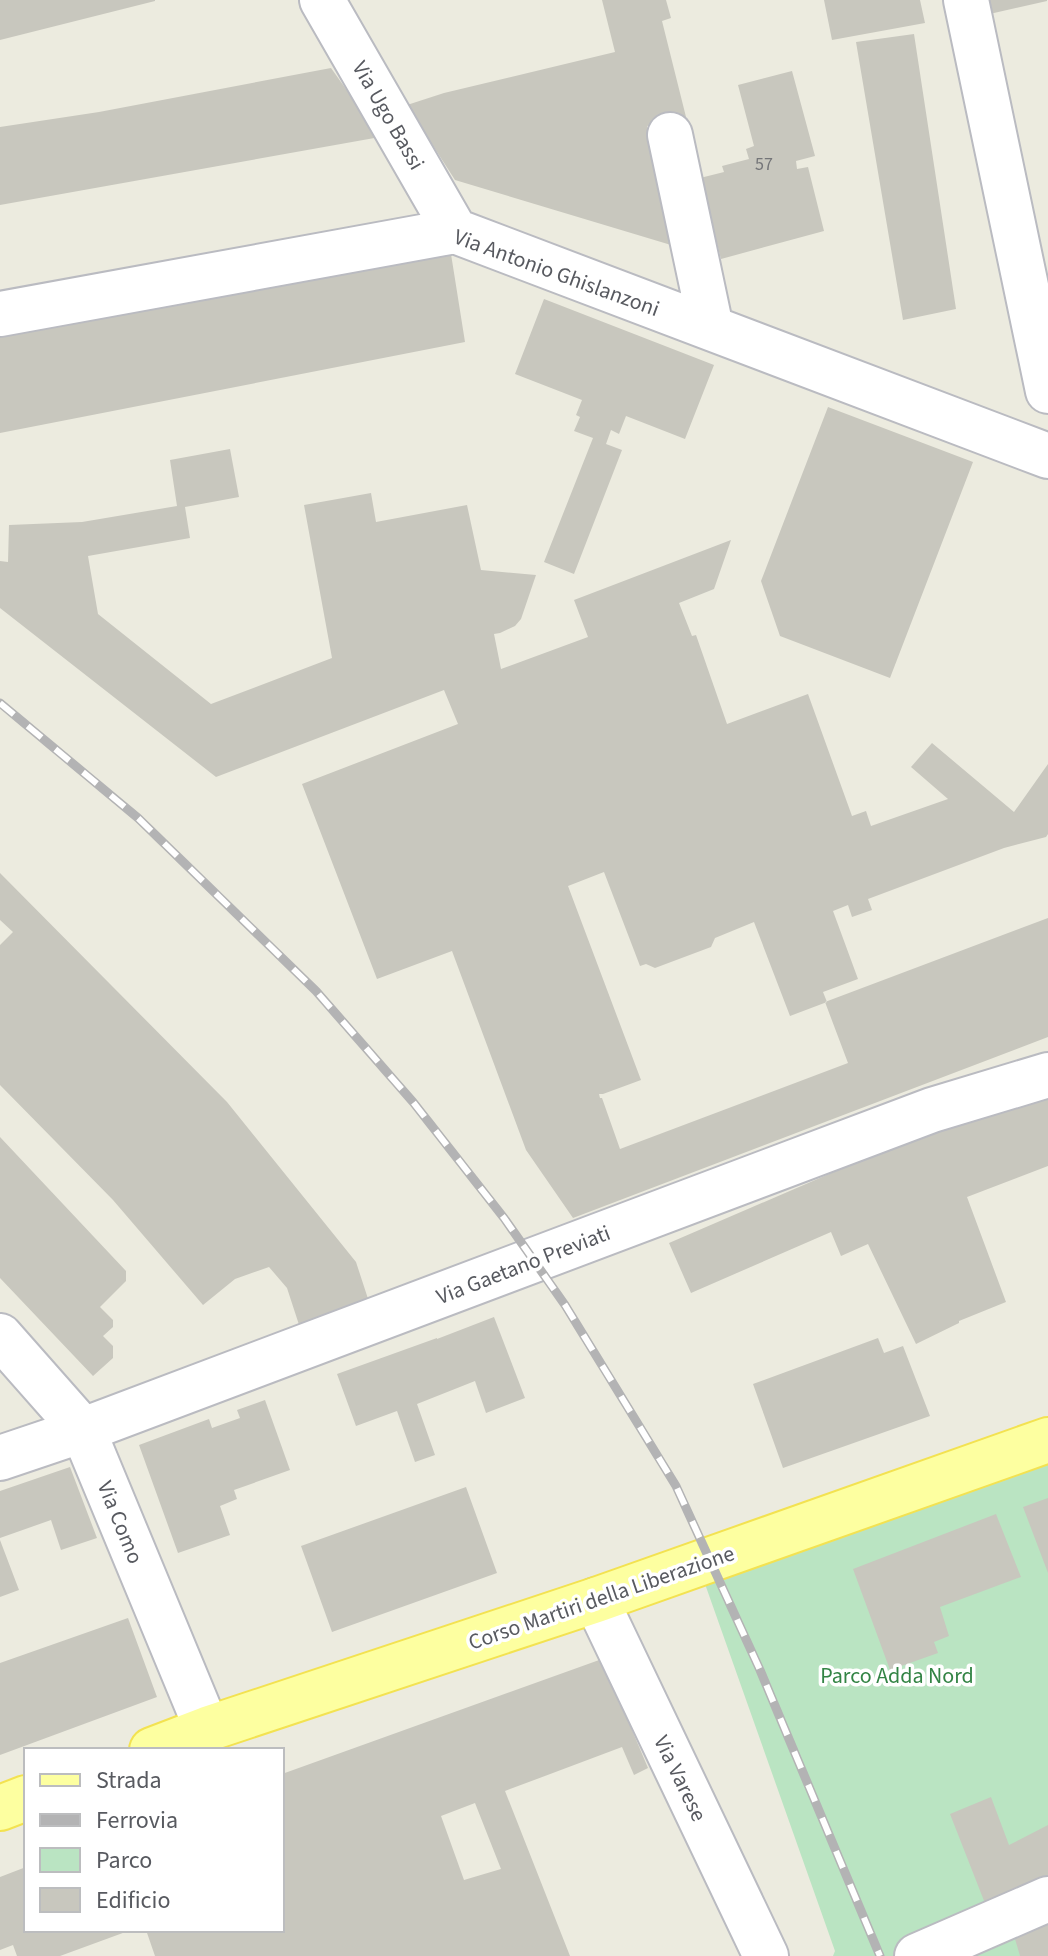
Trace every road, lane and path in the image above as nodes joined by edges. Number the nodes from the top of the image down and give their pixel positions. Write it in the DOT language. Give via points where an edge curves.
graph roads {
  1 [pos="322,0"];
  2 [pos="966,0"];
  3 [pos="670,135"];
  4 [pos="455,231"];
  5 [pos="1,309"];
  6 [pos="711,328"];
  7 [pos="1048,391"];
  8 [pos="1048,456"];
  9 [pos="1048,1075"];
  10 [pos="0,1336"];
  11 [pos="83,1430"];
  12 [pos="1048,1440"];
  13 [pos="0,1458"];
  14 [pos="596,1600"];
  15 [pos="207,1729"];
  16 [pos="157,1748"];
  17 [pos="24,1799"];
  18 [pos="0,1808"];
  19 [pos="1048,1899"];
  20 [pos="766,1956"];
  21 [pos="917,1956"];
  1 -- 4 [label="street, Via Ugo Bassi"];
  2 -- 7 [label="street"];
  3 -- 6 [label="street"];
  4 -- 5 [label="street, Via Antonio Ghislanzoni"];
  4 -- 6 [label="street, Via Antonio Ghislanzoni"];
  6 -- 8 [label="street, Via Antonio Ghislanzoni"];
  9 -- 11 [label="street, Via Gaetano Previati" via="932,1110"];
  10 -- 11 [label="street, Via Como"];
  11 -- 13 [label="street, Via Gaetano Previati"];
  11 -- 15 [label="street, Via Como"];
  12 -- 14 [label="main road, Corso Martiri della Liberazione"];
  14 -- 15 [label="main road, Corso Martiri della Liberazione"];
  14 -- 20 [label="street, Via Varese"];
  15 -- 16 [label="main road, Corso Martiri della Liberazione"];
  17 -- 18 [label="main road"];
  19 -- 21 [label="street"];
}
